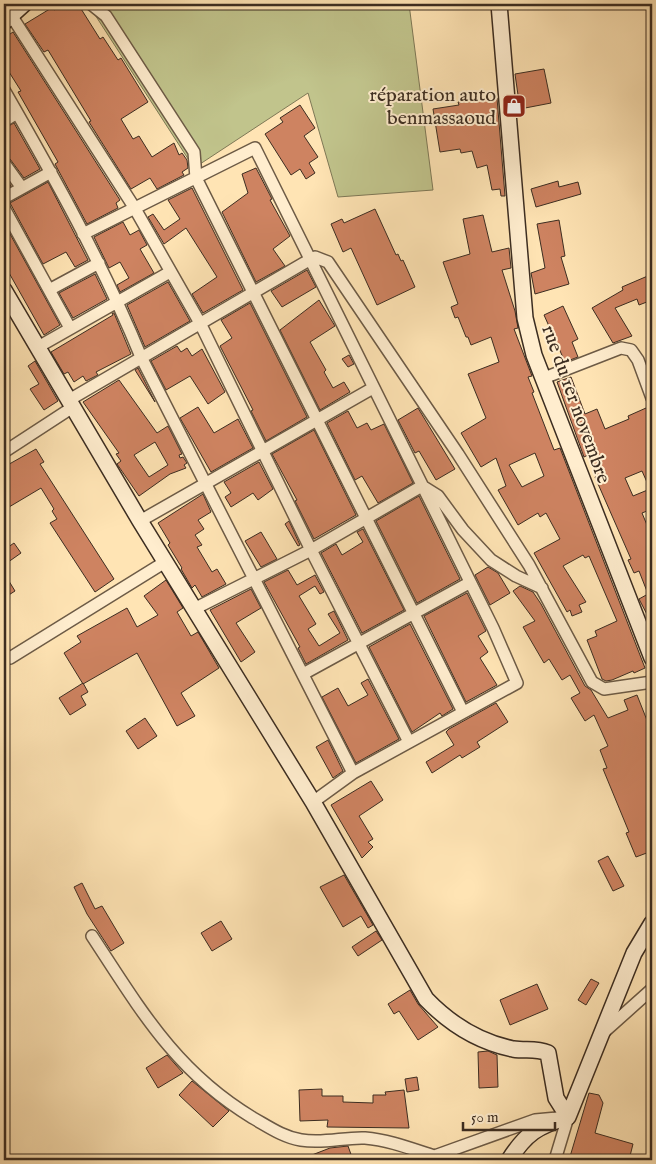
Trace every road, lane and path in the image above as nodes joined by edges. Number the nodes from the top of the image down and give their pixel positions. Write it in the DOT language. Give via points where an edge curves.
graph roads {
  1 [pos="24,4"];
  2 [pos="91,4"];
  3 [pos="498,4"];
  4 [pos="8,18"];
  5 [pos="4,90"];
  6 [pos="17,114"];
  7 [pos="4,121"];
  8 [pos="4,163"];
  9 [pos="51,172"];
  10 [pos="196,178"];
  11 [pos="22,188"];
  12 [pos="4,198"];
  13 [pos="4,208"];
  14 [pos="134,208"];
  15 [pos="83,234"];
  16 [pos="310,260"];
  17 [pos="98,263"];
  18 [pos="170,272"];
  19 [pos="4,290"];
  20 [pos="49,290"];
  21 [pos="253,292"];
  22 [pos="118,302"];
  23 [pos="200,323"];
  24 [pos="70,328"];
  25 [pos="38,347"];
  26 [pos="141,357"];
  27 [pos="544,378"];
  28 [pos="373,388"];
  29 [pos="652,398"];
  30 [pos="71,403"];
  31 [pos="317,419"];
  32 [pos="263,450"];
  33 [pos="4,452"];
  34 [pos="205,483"];
  35 [pos="422,486"];
  36 [pos="366,519"];
  37 [pos="140,521"];
  38 [pos="311,550"];
  39 [pos="165,562"];
  40 [pos="253,579"];
  41 [pos="469,583"];
  42 [pos="542,588"];
  43 [pos="194,609"];
  44 [pos="415,613"];
  45 [pos="358,644"];
  46 [pos="10,658"];
  47 [pos="652,658"];
  48 [pos="303,674"];
  49 [pos="652,682"];
  50 [pos="463,712"];
  51 [pos="409,742"];
  52 [pos="353,773"];
  53 [pos="312,802"];
  54 [pos="652,923"];
  55 [pos="92,936"];
  56 [pos="652,989"];
  57 [pos="602,1033"];
  58 [pos="568,1117"];
  59 [pos="429,1158"];
  60 [pos="508,1160"];
  61 [pos="555,1160"];
  1 -- 4 [label="street"];
  2 -- 10 [label="street" via="106,16 194,152"];
  3 -- 27 [label="street, rue du 1er novembre" via="526,318 534,355"];
  4 -- 14 [label="street"];
  5 -- 6 [label="street"];
  6 -- 7 [label="street"];
  6 -- 9 [label="street"];
  8 -- 11 [label="street"];
  9 -- 11 [label="street"];
  9 -- 15 [label="street"];
  10 -- 14 [label="street"];
  10 -- 16 [label="street" via="255,148"];
  10 -- 21 [label="street"];
  11 -- 12 [label="street"];
  13 -- 20 [label="street"];
  14 -- 15 [label="street"];
  14 -- 18 [label="street"];
  15 -- 17 [label="street"];
  16 -- 21 [label="street"];
  16 -- 28 [label="street"];
  16 -- 42 [label="street" via="315,257 328,262 458,454"];
  17 -- 20 [label="street"];
  17 -- 22 [label="street"];
  18 -- 22 [label="street"];
  18 -- 23 [label="street"];
  19 -- 25 [label="street"];
  20 -- 24 [label="street"];
  21 -- 23 [label="street"];
  21 -- 31 [label="street"];
  22 -- 24 [label="street"];
  22 -- 26 [label="street"];
  23 -- 26 [label="street"];
  23 -- 32 [label="street"];
  24 -- 25 [label="street"];
  25 -- 30 [label="street"];
  26 -- 30 [label="street"];
  26 -- 34 [label="street"];
  27 -- 29 [label="street" via="621,348 630,350 638,360"];
  27 -- 47 [label="street, rue du 1er novembre"];
  28 -- 31 [label="street"];
  28 -- 35 [label="street"];
  30 -- 33 [label="street"];
  30 -- 37 [label="street"];
  31 -- 32 [label="street"];
  31 -- 36 [label="street"];
  32 -- 34 [label="street"];
  32 -- 38 [label="street"];
  34 -- 37 [label="street"];
  34 -- 40 [label="street"];
  35 -- 36 [label="street"];
  35 -- 41 [label="street"];
  35 -- 42 [label="street" via="438,496 491,560"];
  36 -- 38 [label="street"];
  36 -- 44 [label="street"];
  37 -- 39 [label="street"];
  38 -- 40 [label="street"];
  38 -- 45 [label="street"];
  39 -- 43 [label="street"];
  39 -- 46 [label="street"];
  40 -- 43 [label="street"];
  40 -- 48 [label="street"];
  41 -- 44 [label="street"];
  41 -- 50 [label="street" via="517,683"];
  42 -- 49 [label="street" via="592,682 604,689"];
  43 -- 53 [label="street"];
  44 -- 45 [label="street"];
  44 -- 50 [label="street"];
  45 -- 48 [label="street"];
  45 -- 51 [label="street"];
  48 -- 52 [label="street"];
  50 -- 51 [label="street"];
  51 -- 52 [label="street"];
  52 -- 53 [label="street"];
  53 -- 58 [label="street" via="426,999 441,1015 492,1044 539,1049 548,1053 556,1098"];
  54 -- 57 [label="street" via="634,953"];
  55 -- 59 [label="street" via="150,1024 198,1078 239,1109 282,1135 301,1140 331,1142 364,1138 395,1143"];
  56 -- 57 [label="street"];
  57 -- 58 [label="street"];
  58 -- 59 [label="street" via="535,1120"];
  58 -- 60 [label="street" via="530,1132"];
  58 -- 61 [label="street"];
}
